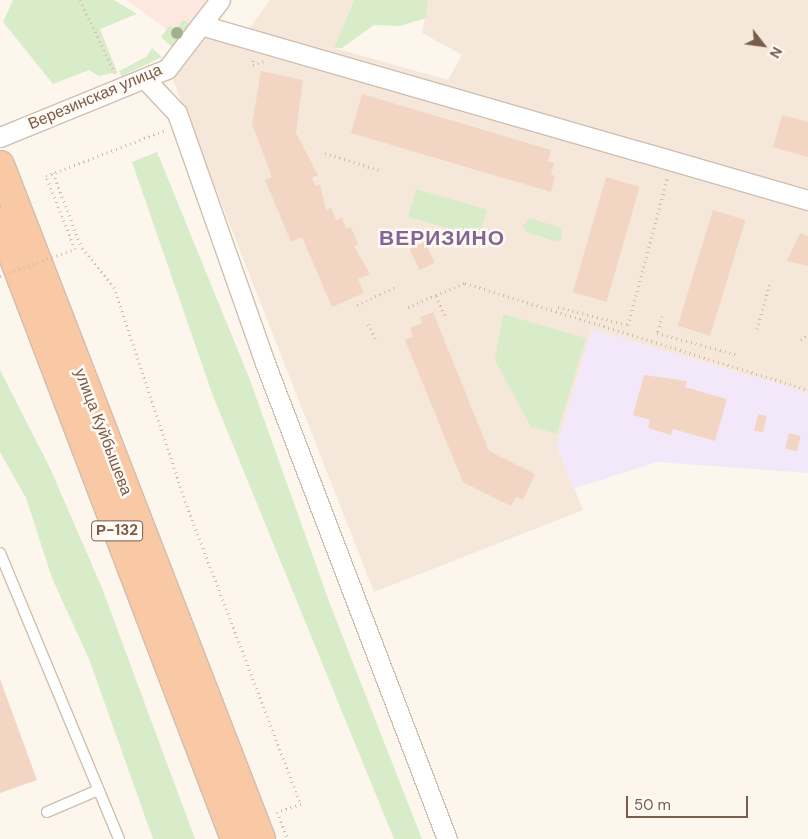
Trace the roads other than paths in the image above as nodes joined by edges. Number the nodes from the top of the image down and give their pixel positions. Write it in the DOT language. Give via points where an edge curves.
graph roads {
  1 [pos="220,0"];
  2 [pos="200,25"];
  3 [pos="144,78"];
  4 [pos="0,137"];
  5 [pos="0,165"];
  6 [pos="808,200"];
  7 [pos="0,222"];
  8 [pos="0,553"];
  9 [pos="98,790"];
  10 [pos="48,812"];
  11 [pos="120,839"];
  12 [pos="235,839"];
  13 [pos="261,839"];
  14 [pos="447,839"];
  1 -- 2 [label="street, Верезинская улица"];
  2 -- 3 [label="street, Верезинская улица" via="167,69"];
  2 -- 6 [label="street"];
  3 -- 4 [label="street, Верезинская улица"];
  3 -- 14 [label="street" via="162,94 180,124 265,363"];
  5 -- 13 [label="highway, улица Куйбышева / Р-132"];
  7 -- 12 [label="highway, улица Куйбышева / Р-132"];
  8 -- 9 [label="lane"];
  9 -- 10 [label="lane"];
  9 -- 11 [label="lane"];
}
